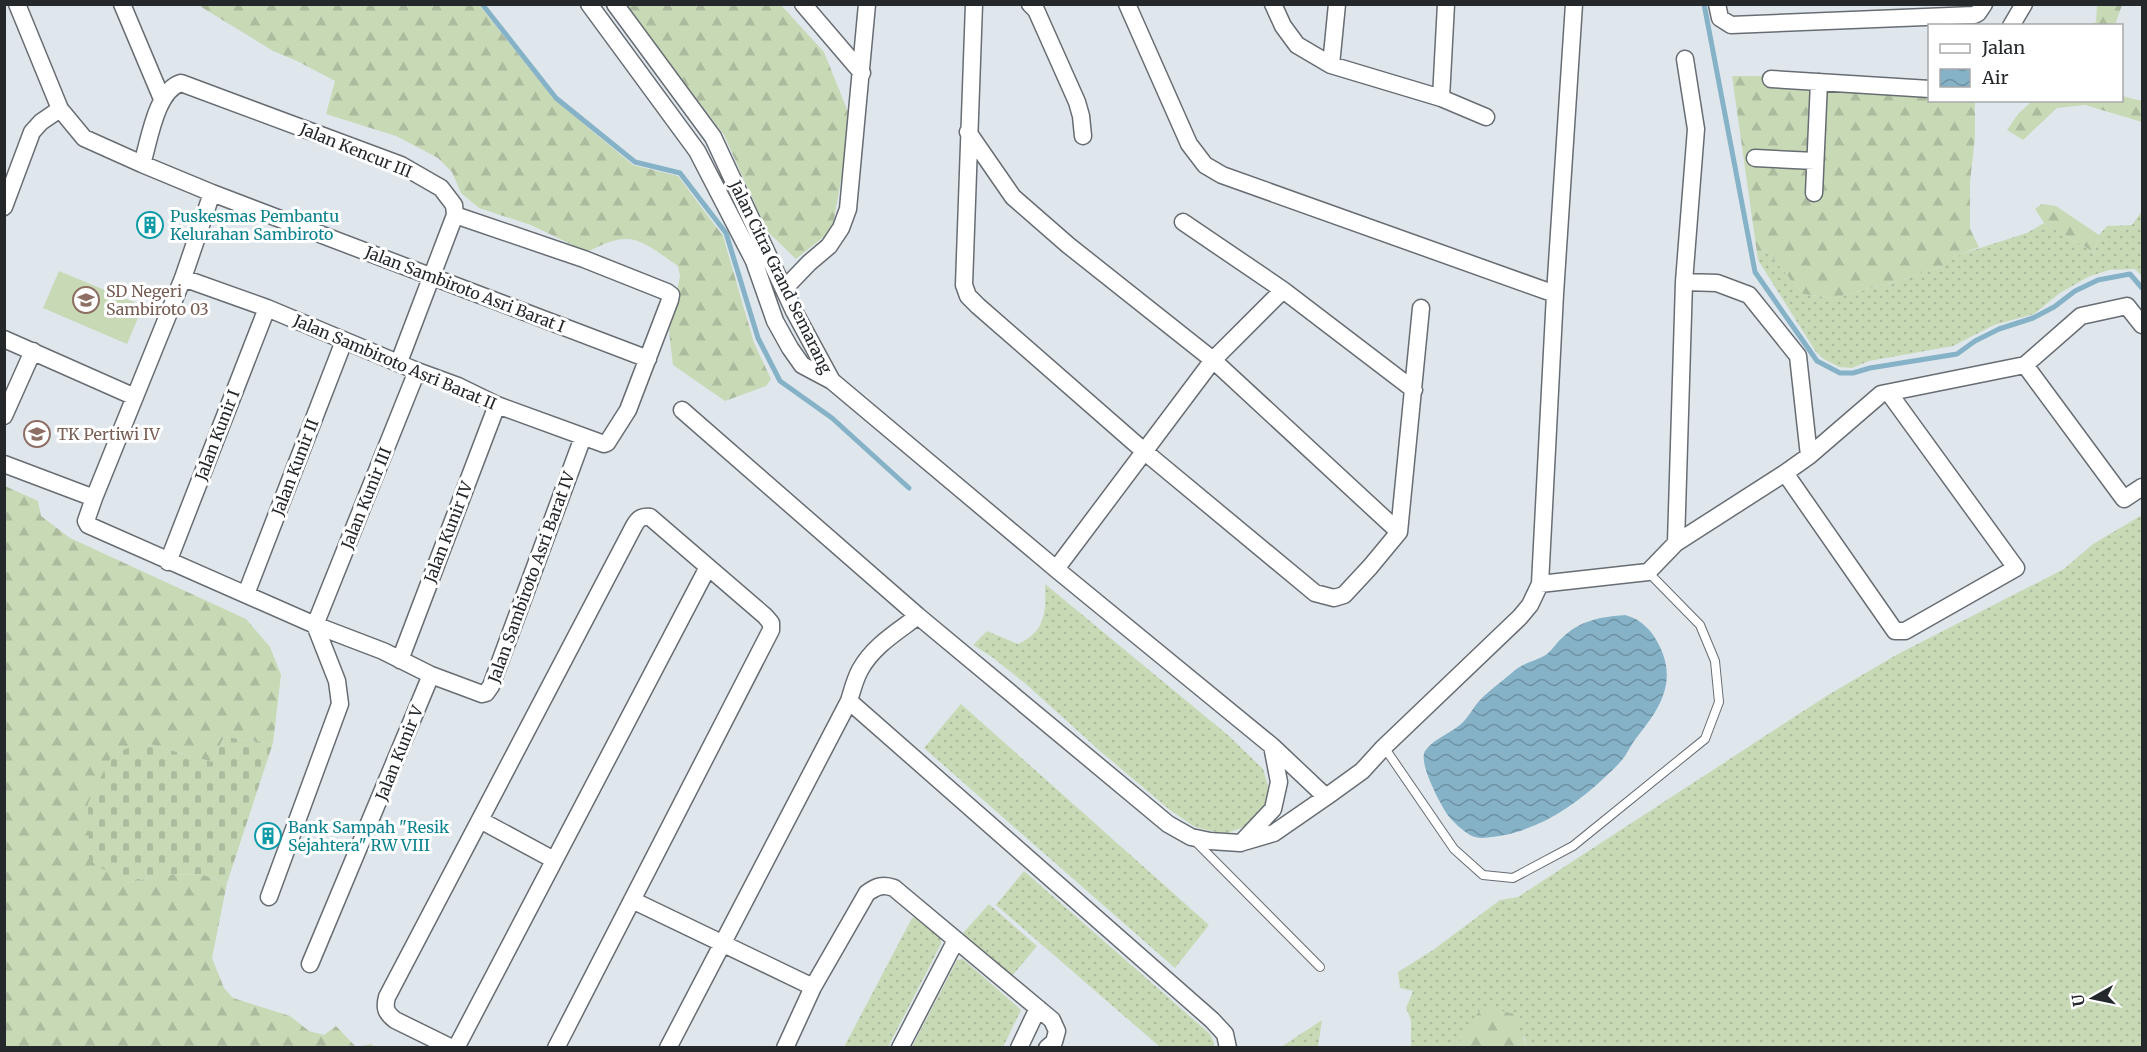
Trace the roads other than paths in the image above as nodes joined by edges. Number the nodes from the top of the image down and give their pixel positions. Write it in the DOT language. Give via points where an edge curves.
graph roads {
  1 [pos="17,4"];
  2 [pos="122,4"];
  3 [pos="589,4"];
  4 [pos="615,4"];
  5 [pos="803,4"];
  6 [pos="867,4"];
  7 [pos="974,4"];
  8 [pos="1030,4"];
  9 [pos="1127,4"];
  10 [pos="1273,4"];
  11 [pos="1337,4"];
  12 [pos="1446,4"];
  13 [pos="1574,4"];
  14 [pos="1717,4"];
  15 [pos="1984,4"];
  16 [pos="2024,4"];
  17 [pos="2012,24"];
  18 [pos="1685,59"];
  19 [pos="1331,65"];
  20 [pos="862,73"];
  21 [pos="1771,79"];
  22 [pos="1819,82"];
  23 [pos="1928,89"];
  24 [pos="1441,98"];
  25 [pos="162,99"];
  26 [pos="60,109"];
  27 [pos="1486,117"];
  28 [pos="968,132"];
  29 [pos="1083,136"];
  30 [pos="1755,158"];
  31 [pos="1815,161"];
  32 [pos="142,165"];
  33 [pos="212,193"];
  34 [pos="1814,193"];
  35 [pos="5,206"];
  36 [pos="455,215"];
  37 [pos="1183,222"];
  38 [pos="761,257"];
  39 [pos="432,275"];
  40 [pos="183,278"];
  41 [pos="1684,282"];
  42 [pos="784,290"];
  43 [pos="1283,290"];
  44 [pos="1555,294"];
  45 [pos="267,308"];
  46 [pos="1420,308"];
  47 [pos="2142,326"];
  48 [pos="4,339"];
  49 [pos="344,341"];
  50 [pos="33,351"];
  51 [pos="648,359"];
  52 [pos="1213,360"];
  53 [pos="399,362"];
  54 [pos="2025,365"];
  55 [pos="417,371"];
  56 [pos="832,381"];
  57 [pos="1414,390"];
  58 [pos="1889,393"];
  59 [pos="135,397"];
  60 [pos="497,405"];
  61 [pos="682,411"];
  62 [pos="4,416"];
  63 [pos="583,437"];
  64 [pos="1145,452"];
  65 [pos="1809,456"];
  66 [pos="4,464"];
  67 [pos="1785,473"];
  68 [pos="2142,487"];
  69 [pos="94,498"];
  70 [pos="1399,532"];
  71 [pos="1676,543"];
  72 [pos="168,562"];
  73 [pos="708,567"];
  74 [pos="1056,569"];
  75 [pos="1647,572"];
  76 [pos="1540,584"];
  77 [pos="246,594"];
  78 [pos="918,616"];
  79 [pos="315,625"];
  80 [pos="400,660"];
  81 [pos="431,675"];
  82 [pos="849,701"];
  83 [pos="1272,746"];
  84 [pos="1384,747"];
  85 [pos="1326,797"];
  86 [pos="480,820"];
  87 [pos="1191,837"];
  88 [pos="1240,843"];
  89 [pos="554,860"];
  90 [pos="269,897"];
  91 [pos="632,900"];
  92 [pos="956,940"];
  93 [pos="722,942"];
  94 [pos="310,964"];
  95 [pos="1320,967"];
  96 [pos="813,987"];
  97 [pos="1038,1008"];
  98 [pos="454,1047"];
  99 [pos="556,1047"];
  100 [pos="668,1047"];
  101 [pos="785,1047"];
  102 [pos="900,1047"];
  103 [pos="1019,1047"];
  104 [pos="1047,1047"];
  105 [pos="1228,1047"];
  1 -- 26 [label="street, Jalan Sambiroto Asri Barat I"];
  2 -- 25 [label="street"];
  3 -- 38 [label="street, Jalan Citra Grand Semarang" via="697,151"];
  4 -- 38 [label="street, Jalan Citra Grand Semarang" via="712,137"];
  5 -- 20 [label="street"];
  6 -- 20 [label="street"];
  7 -- 28 [label="street"];
  8 -- 29 [label="street" via="1077,102"];
  9 -- 44 [label="street" via="1189,144 1205,165 1222,175"];
  10 -- 19 [label="street" via="1297,45"];
  11 -- 19 [label="street"];
  12 -- 24 [label="street"];
  13 -- 44 [label="street"];
  14 -- 15 [label="street" via="1720,18 1731,25 1974,15"];
  16 -- 17 [label="street"];
  18 -- 41 [label="street" via="1696,129"];
  19 -- 24 [label="street"];
  20 -- 42 [label="street" via="849,209 829,246"];
  21 -- 22 [label="street"];
  22 -- 23 [label="street"];
  22 -- 31 [label="street"];
  24 -- 27 [label="street"];
  25 -- 32 [label="street"];
  25 -- 36 [label="street, Jalan Kencur III" via="176,85 185,84 401,165 441,188 454,205"];
  26 -- 32 [label="street, Jalan Sambiroto Asri Barat I" via="84,138"];
  26 -- 35 [label="street" via="32,132"];
  28 -- 52 [label="street" via="1013,197"];
  28 -- 64 [label="street" via="964,285 968,296"];
  30 -- 31 [label="street"];
  31 -- 34 [label="street"];
  32 -- 33 [label="street, Jalan Sambiroto Asri Barat I"];
  33 -- 39 [label="street, Jalan Sambiroto Asri Barat I"];
  33 -- 40 [label="street"];
  36 -- 39 [label="street"];
  36 -- 51 [label="street" via="584,259 669,294"];
  37 -- 43 [label="street"];
  38 -- 42 [label="street, Jalan Citra Grand Semarang"];
  38 -- 56 [label="street, Jalan Citra Grand Semarang" via="775,321 790,348 802,365"];
  39 -- 51 [label="street, Jalan Sambiroto Asri Barat I"];
  39 -- 53 [label="street"];
  40 -- 45 [label="street, Jalan Sambiroto Asri Barat II"];
  40 -- 59 [label="street"];
  41 -- 65 [label="street" via="1717,283 1749,295 1798,356"];
  41 -- 71 [label="street"];
  42 -- 56 [label="street, Jalan Citra Grand Semarang"];
  43 -- 52 [label="street"];
  43 -- 57 [label="street"];
  44 -- 76 [label="street"];
  45 -- 49 [label="street, Jalan Sambiroto Asri Barat II"];
  45 -- 72 [label="street, Jalan Kunir I"];
  46 -- 57 [label="street"];
  47 -- 54 [label="street" via="2127,306 2081,316"];
  48 -- 50 [label="street"];
  49 -- 53 [label="street, Jalan Sambiroto Asri Barat II"];
  49 -- 77 [label="street, Jalan Kunir II"];
  50 -- 59 [label="street"];
  50 -- 62 [label="street"];
  51 -- 63 [label="street, Jalan Sambiroto Asri Barat II" via="628,410 607,443"];
  52 -- 64 [label="street"];
  52 -- 70 [label="street"];
  53 -- 55 [label="street, Jalan Sambiroto Asri Barat II"];
  54 -- 58 [label="street"];
  54 -- 68 [label="street" via="2124,499"];
  55 -- 60 [label="street, Jalan Sambiroto Asri Barat II"];
  55 -- 79 [label="street, Jalan Kunir III"];
  56 -- 74 [label="street"];
  57 -- 70 [label="street"];
  58 -- 65 [label="street" via="1881,394"];
  58 -- 67 [label="street" via="2016,568 1905,631 1895,631"];
  59 -- 69 [label="street"];
  60 -- 63 [label="street, Jalan Sambiroto Asri Barat II"];
  60 -- 80 [label="street, Jalan Kunir IV"];
  61 -- 78 [label="street"];
  63 -- 81 [label="street, Jalan Sambiroto Asri Barat IV" via="489,690 477,694"];
  64 -- 70 [label="street" via="1315,593 1325,597 1344,595"];
  64 -- 74 [label="street"];
  65 -- 67 [label="street"];
  66 -- 69 [label="street"];
  67 -- 71 [label="street"];
  69 -- 72 [label="street" via="88,525"];
  71 -- 75 [label="street"];
  72 -- 77 [label="street"];
  73 -- 86 [label="street" via="650,517 638,520"];
  73 -- 89 [label="street"];
  73 -- 91 [label="street" via="765,616 771,630"];
  74 -- 83 [label="street"];
  75 -- 76 [label="street"];
  75 -- 84 [label="lane" via="1700,625 1714,661 1719,702 1705,739 1573,846 1513,878 1483,875 1454,849"];
  76 -- 84 [label="street" via="1520,617"];
  77 -- 79 [label="street"];
  78 -- 82 [label="street" via="868,657"];
  78 -- 87 [label="street" via="1168,824"];
  79 -- 80 [label="street"];
  79 -- 90 [label="street" via="337,681 340,704"];
  80 -- 81 [label="street"];
  81 -- 94 [label="street, Jalan Kunir V"];
  82 -- 93 [label="street"];
  82 -- 105 [label="street" via="1212,1020 1225,1034"];
  83 -- 85 [label="street"];
  83 -- 88 [label="street" via="1279,783 1272,809"];
  84 -- 85 [label="street" via="1362,771"];
  85 -- 88 [label="street" via="1274,833"];
  86 -- 89 [label="street"];
  86 -- 98 [label="street" via="384,1006 395,1020"];
  87 -- 88 [label="street"];
  87 -- 95 [label="lane"];
  89 -- 98 [label="street"];
  91 -- 93 [label="street"];
  91 -- 99 [label="street"];
  92 -- 96 [label="street" via="894,888 875,887 867,893"];
  92 -- 97 [label="street"];
  92 -- 102 [label="street"];
  93 -- 96 [label="street"];
  93 -- 100 [label="street"];
  96 -- 101 [label="street"];
  97 -- 103 [label="street"];
  97 -- 104 [label="street" via="1052,1020 1057,1031 1054,1042"];
}
